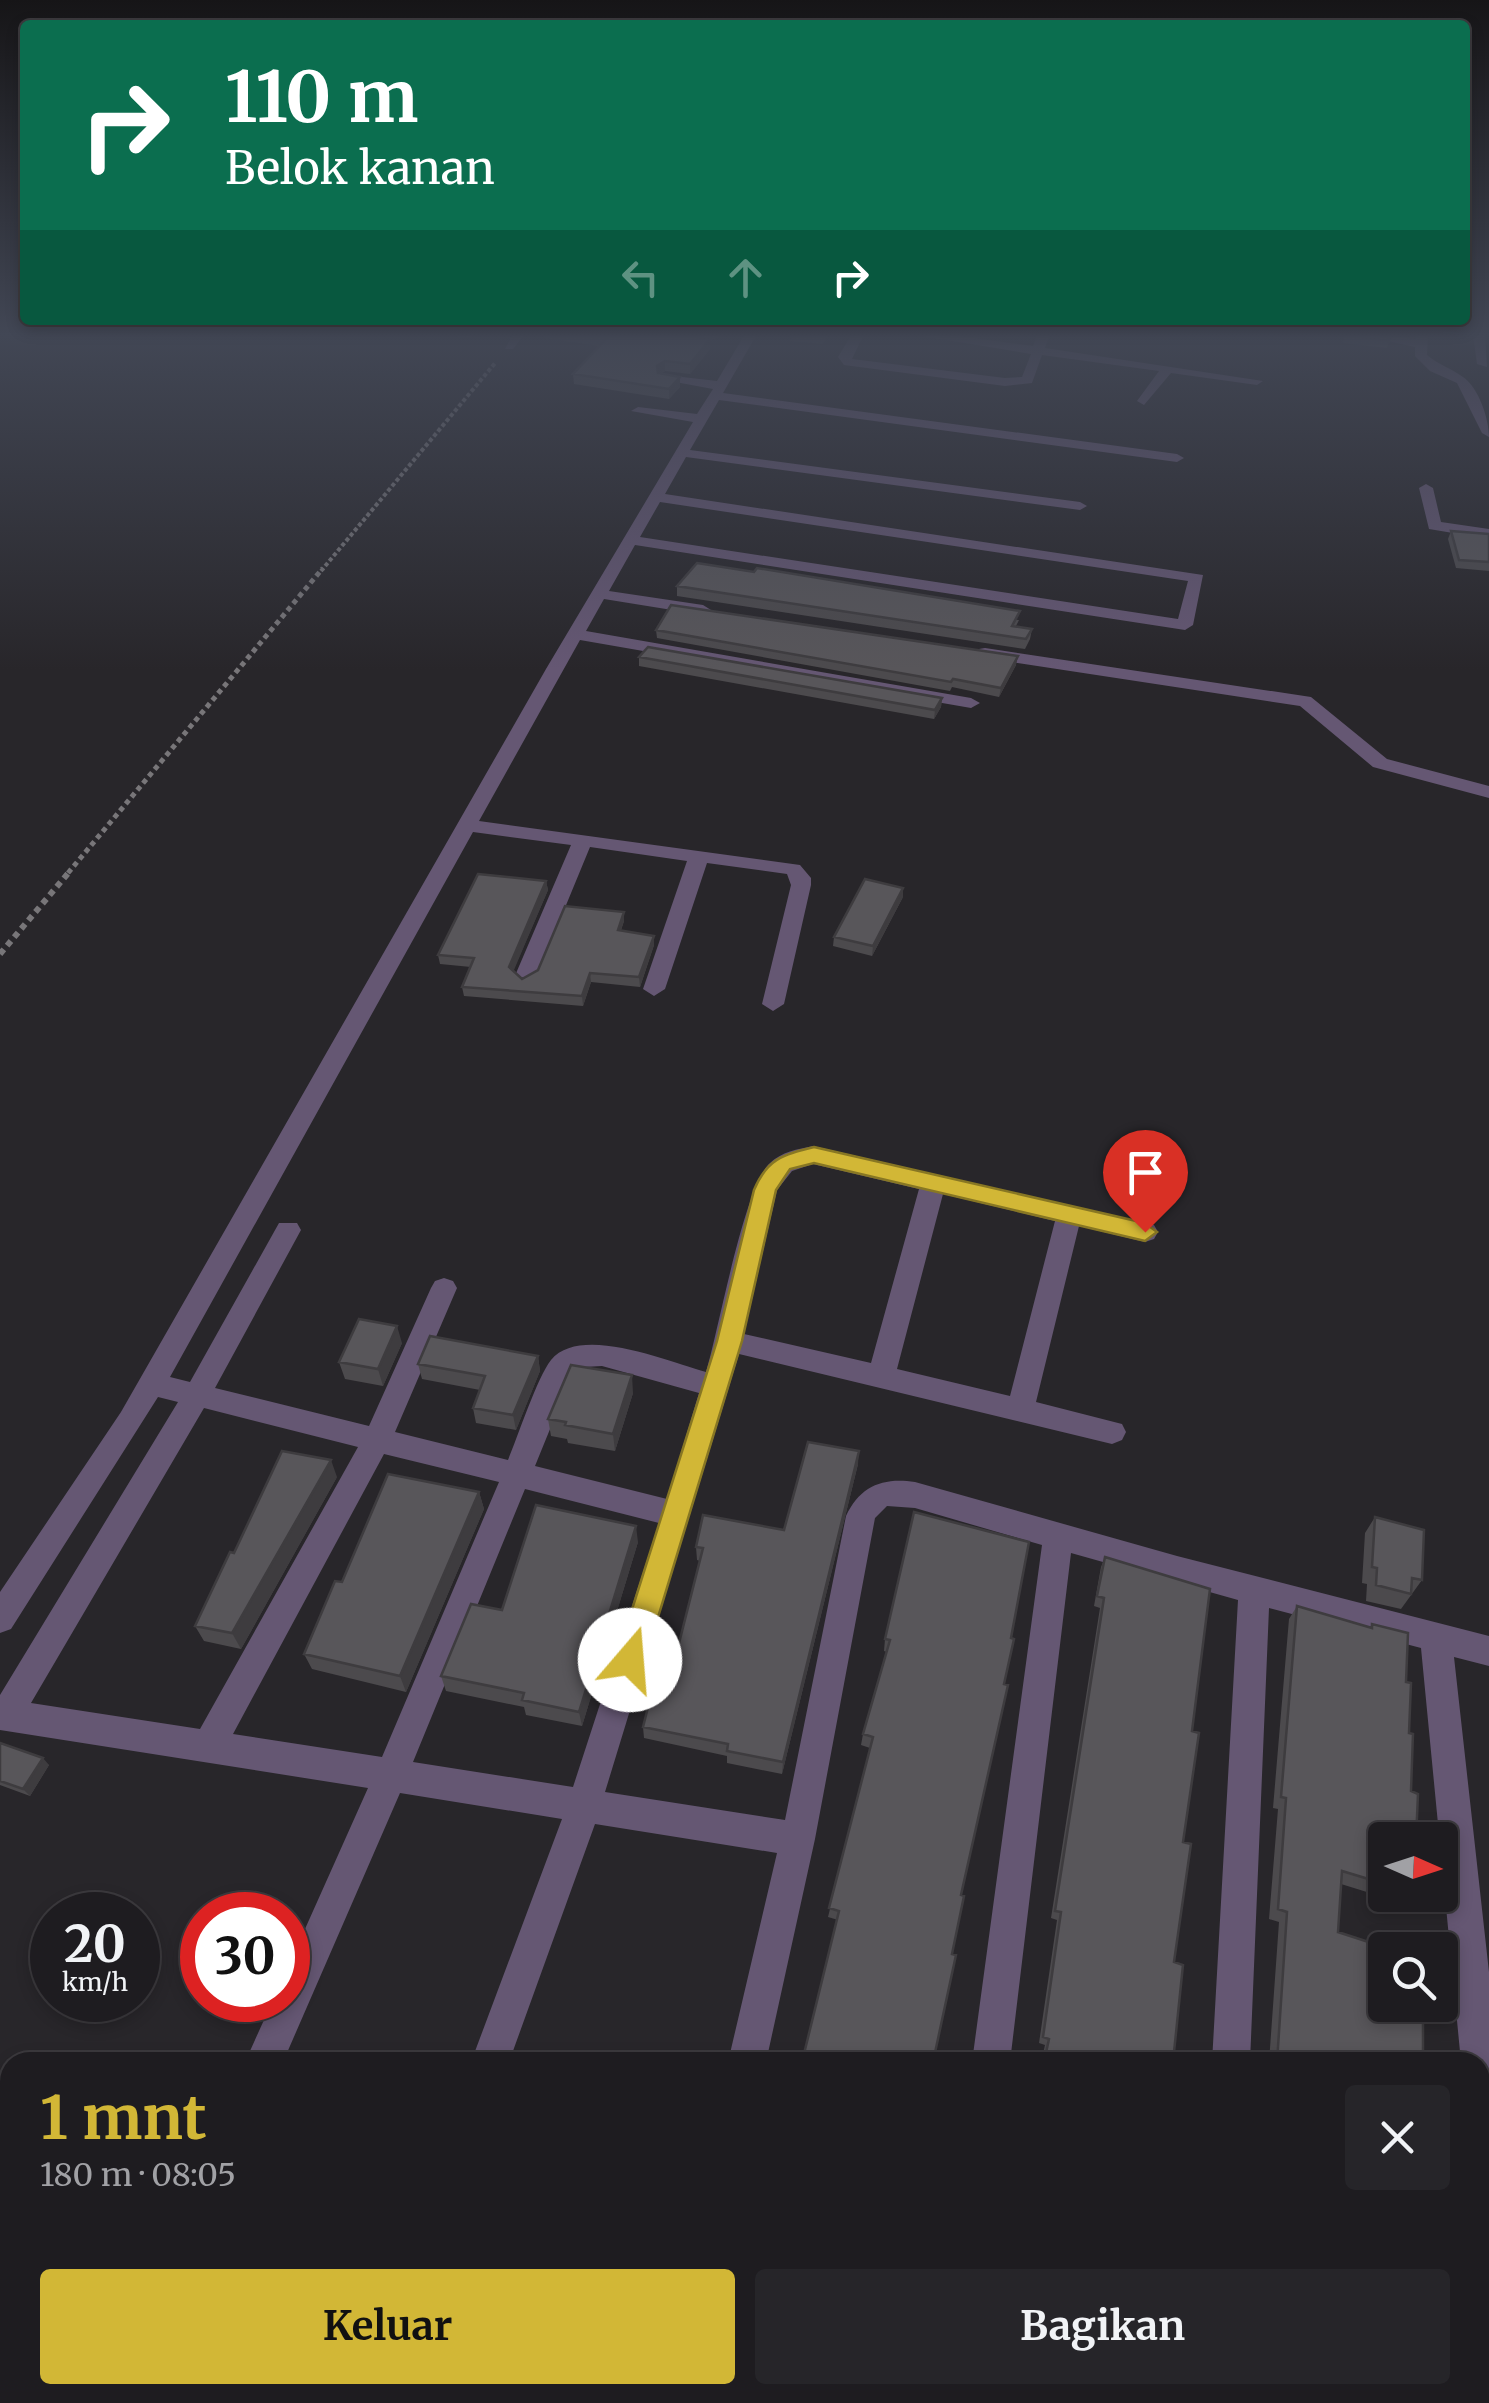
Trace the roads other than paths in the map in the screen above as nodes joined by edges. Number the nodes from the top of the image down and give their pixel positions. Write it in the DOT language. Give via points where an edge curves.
graph roads {
  1 [pos="687,446"];
  2 [pos="1098,446"];
  3 [pos="684,453"];
  4 [pos="1177,458"];
  5 [pos="1426,488"];
  6 [pos="658,497"];
  7 [pos="1080,506"];
  8 [pos="1489,534"];
  9 [pos="628,548"];
  10 [pos="600,594"];
  11 [pos="715,612"];
  12 [pos="1010,615"];
  13 [pos="576,634"];
  14 [pos="964,650"];
  15 [pos="971,703"];
  16 [pos="1489,792"];
  17 [pos="468,825"];
  18 [pos="583,841"];
  19 [pos="698,856"];
  20 [pos="525,978"];
  21 [pos="654,990"];
  22 [pos="772,1004"];
  23 [pos="932,1184"];
  24 [pos="1068,1215"];
  25 [pos="288,1230"];
  26 [pos="1145,1232"];
  27 [pos="444,1288"];
  28 [pos="729,1341"];
  29 [pos="881,1377"];
  30 [pos="152,1384"];
  31 [pos="715,1386"];
  32 [pos="197,1395"];
  33 [pos="1020,1410"];
  34 [pos="1112,1432"];
  35 [pos="377,1440"];
  36 [pos="516,1473"];
  37 [pos="677,1514"];
  38 [pos="1058,1537"];
  39 [pos="1254,1590"];
  40 [pos="0,1619"];
  41 [pos="1436,1637"];
  42 [pos="1489,1650"];
  43 [pos="3,1714"];
  44 [pos="209,1745"];
  45 [pos="392,1776"];
  46 [pos="584,1806"];
  47 [pos="798,1838"];
  48 [pos="268,2052"];
  49 [pos="494,2052"];
  50 [pos="749,2052"];
  51 [pos="991,2052"];
  52 [pos="1231,2052"];
  53 [pos="1479,2052"];
  1 -- 3 [label="street"];
  2 -- 4 [label="street"];
  3 -- 6 [label="street"];
  3 -- 7 [label="street"];
  5 -- 8 [label="street" via="1434,526"];
  6 -- 9 [label="street"];
  6 -- 9 [label="street" via="1196,578 1185,624"];
  9 -- 10 [label="street"];
  9 -- 12 [label="street"];
  10 -- 11 [label="street"];
  10 -- 13 [label="street"];
  13 -- 15 [label="street"];
  13 -- 17 [label="street"];
  14 -- 16 [label="street" via="1291,697 1318,707 1380,763"];
  17 -- 18 [label="street"];
  17 -- 30 [label="street"];
  18 -- 19 [label="street"];
  18 -- 20 [label="street"];
  19 -- 21 [label="street"];
  19 -- 22 [label="street" via="798,872 801,886"];
  23 -- 24 [label="street"];
  23 -- 28 [label="street" via="814,1155 783,1163 765,1190"];
  23 -- 29 [label="street"];
  24 -- 26 [label="street"];
  24 -- 33 [label="street"];
  25 -- 32 [label="street"];
  27 -- 35 [label="street"];
  28 -- 29 [label="street"];
  28 -- 31 [label="street"];
  29 -- 33 [label="street"];
  30 -- 32 [label="street"];
  30 -- 40 [label="street"];
  31 -- 36 [label="street" via="602,1354 577,1356 561,1368"];
  31 -- 37 [label="street"];
  32 -- 35 [label="street"];
  32 -- 43 [label="street"];
  33 -- 34 [label="street"];
  35 -- 36 [label="street"];
  35 -- 44 [label="street"];
  36 -- 37 [label="street"];
  36 -- 45 [label="street"];
  37 -- 46 [label="street"];
  38 -- 39 [label="street"];
  38 -- 47 [label="street" via="899,1492 884,1492 866,1505"];
  38 -- 51 [label="street"];
  39 -- 41 [label="street"];
  39 -- 52 [label="street"];
  41 -- 42 [label="street"];
  41 -- 53 [label="street"];
  43 -- 44 [label="street"];
  44 -- 45 [label="street"];
  45 -- 46 [label="street"];
  45 -- 48 [label="street"];
  46 -- 47 [label="street"];
  46 -- 49 [label="street"];
  47 -- 50 [label="street"];
}
